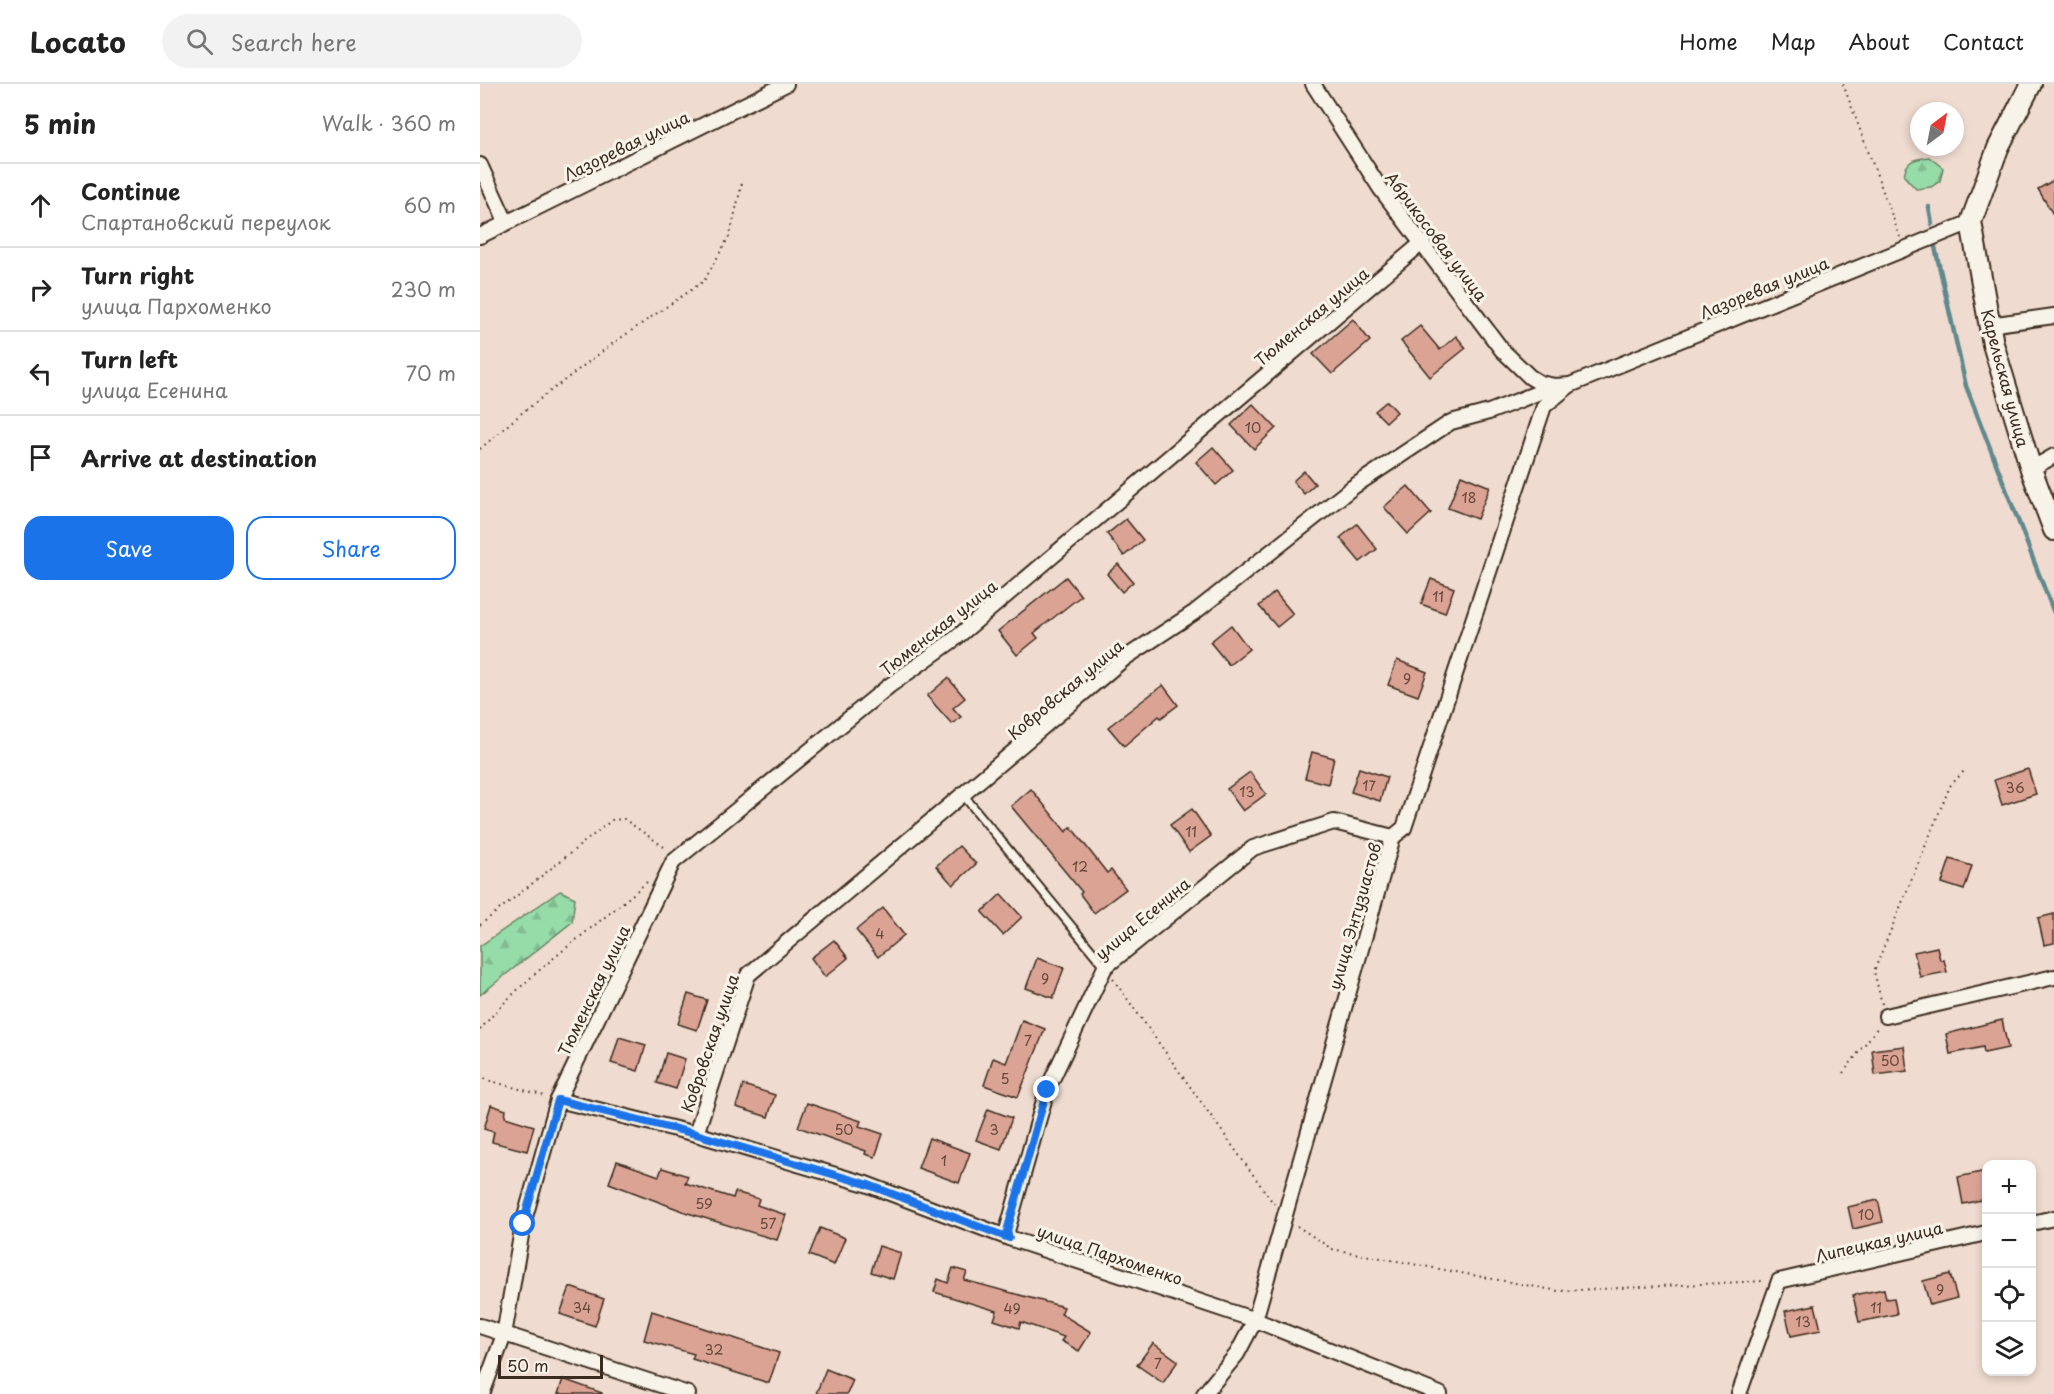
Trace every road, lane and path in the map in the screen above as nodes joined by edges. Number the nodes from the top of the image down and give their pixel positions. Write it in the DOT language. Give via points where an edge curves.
graph roads {
  1 [pos="786,84"];
  2 [pos="1313,84"];
  3 [pos="1843,84"];
  4 [pos="2031,84"];
  5 [pos="480,165"];
  6 [pos="742,183"];
  7 [pos="506,222"];
  8 [pos="1971,222"];
  9 [pos="480,236"];
  10 [pos="1423,242"];
  11 [pos="1904,248"];
  12 [pos="2054,316"];
  13 [pos="1989,325"];
  14 [pos="1570,385"];
  15 [pos="1555,386"];
  16 [pos="480,449"];
  17 [pos="2054,456"];
  18 [pos="2031,469"];
  19 [pos="2054,530"];
  20 [pos="1964,771"];
  21 [pos="964,795"];
  22 [pos="1393,837"];
  23 [pos="672,862"];
  24 [pos="648,881"];
  25 [pos="480,925"];
  26 [pos="1104,967"];
  27 [pos="2054,977"];
  28 [pos="1886,1016"];
  29 [pos="480,1030"];
  30 [pos="1843,1073"];
  31 [pos="480,1074"];
  32 [pos="558,1100"];
  33 [pos="696,1134"];
  34 [pos="1285,1218"];
  35 [pos="2054,1218"];
  36 [pos="2036,1222"];
  37 [pos="1982,1234"];
  38 [pos="1009,1238"];
  39 [pos="1779,1281"];
  40 [pos="1255,1320"];
  41 [pos="480,1326"];
  42 [pos="504,1335"];
  43 [pos="482,1394"];
  44 [pos="688,1394"];
  45 [pos="1204,1394"];
  46 [pos="1440,1394"];
  47 [pos="1739,1394"];
  1 -- 7 [label="street, Лазоревая улица"];
  2 -- 10 [label="street, Абрикосовая улица" via="1380,188"];
  3 -- 11 [label="path"];
  4 -- 8 [label="main road" via="1998,148"];
  5 -- 7 [label="street"];
  6 -- 16 [label="path" via="730,235 704,281 612,344"];
  7 -- 9 [label="street, Лазоревая улица"];
  8 -- 11 [label="street, Лазоревая улица"];
  8 -- 13 [label="main road, Карельская улица"];
  10 -- 15 [label="street, Абрикосовая улица" via="1502,350 1540,383"];
  10 -- 23 [label="street, Тюменская улица" via="956,638 889,686"];
  11 -- 14 [label="street, Лазоревая улица"];
  12 -- 13 [label="street"];
  13 -- 18 [label="main road, Карельская улица"];
  14 -- 15 [label="street, Ковровская улица"];
  14 -- 22 [label="street, улица Энтузиастов" via="1544,406 1404,828"];
  15 -- 21 [label="street, Ковровская улица" via="1451,422 1353,487 1195,612 1125,658"];
  17 -- 18 [label="street"];
  18 -- 19 [label="main road, Карельская улица"];
  20 -- 28 [label="path" via="1950,786 1874,971"];
  21 -- 26 [label="lane"];
  21 -- 33 [label="street, Ковровская улица" via="748,975"];
  22 -- 26 [label="street, улица Есенина" via="1334,822 1253,848"];
  22 -- 34 [label="street, улица Энтузиастов"];
  23 -- 25 [label="path" via="667,849 638,828 624,819 612,820"];
  23 -- 32 [label="street, Тюменская улица"];
  24 -- 29 [label="path" via="527,978"];
  26 -- 34 [label="path"];
  26 -- 38 [label="street, улица Есенина" via="1047,1090 1007,1231"];
  27 -- 28 [label="street"];
  28 -- 30 [label="path"];
  31 -- 32 [label="path" via="487,1080"];
  32 -- 33 [label="street, улица Пархоменко"];
  32 -- 42 [label="street, Тюменская улица" via="523,1224"];
  33 -- 38 [label="street, улица Пархоменко" via="866,1184"];
  34 -- 39 [label="path" via="1332,1249 1558,1291"];
  34 -- 40 [label="street, улица Энтузиастов"];
  35 -- 36 [label="street"];
  37 -- 39 [label="street, Липецкая улица"];
  38 -- 40 [label="street, улица Пархоменко"];
  39 -- 47 [label="street"];
  40 -- 45 [label="street, улица Энтузиастов" via="1237,1354"];
  40 -- 46 [label="street, улица Пархоменко"];
  41 -- 42 [label="street"];
  42 -- 43 [label="street, Тюменская улица"];
  42 -- 44 [label="street"];
}
